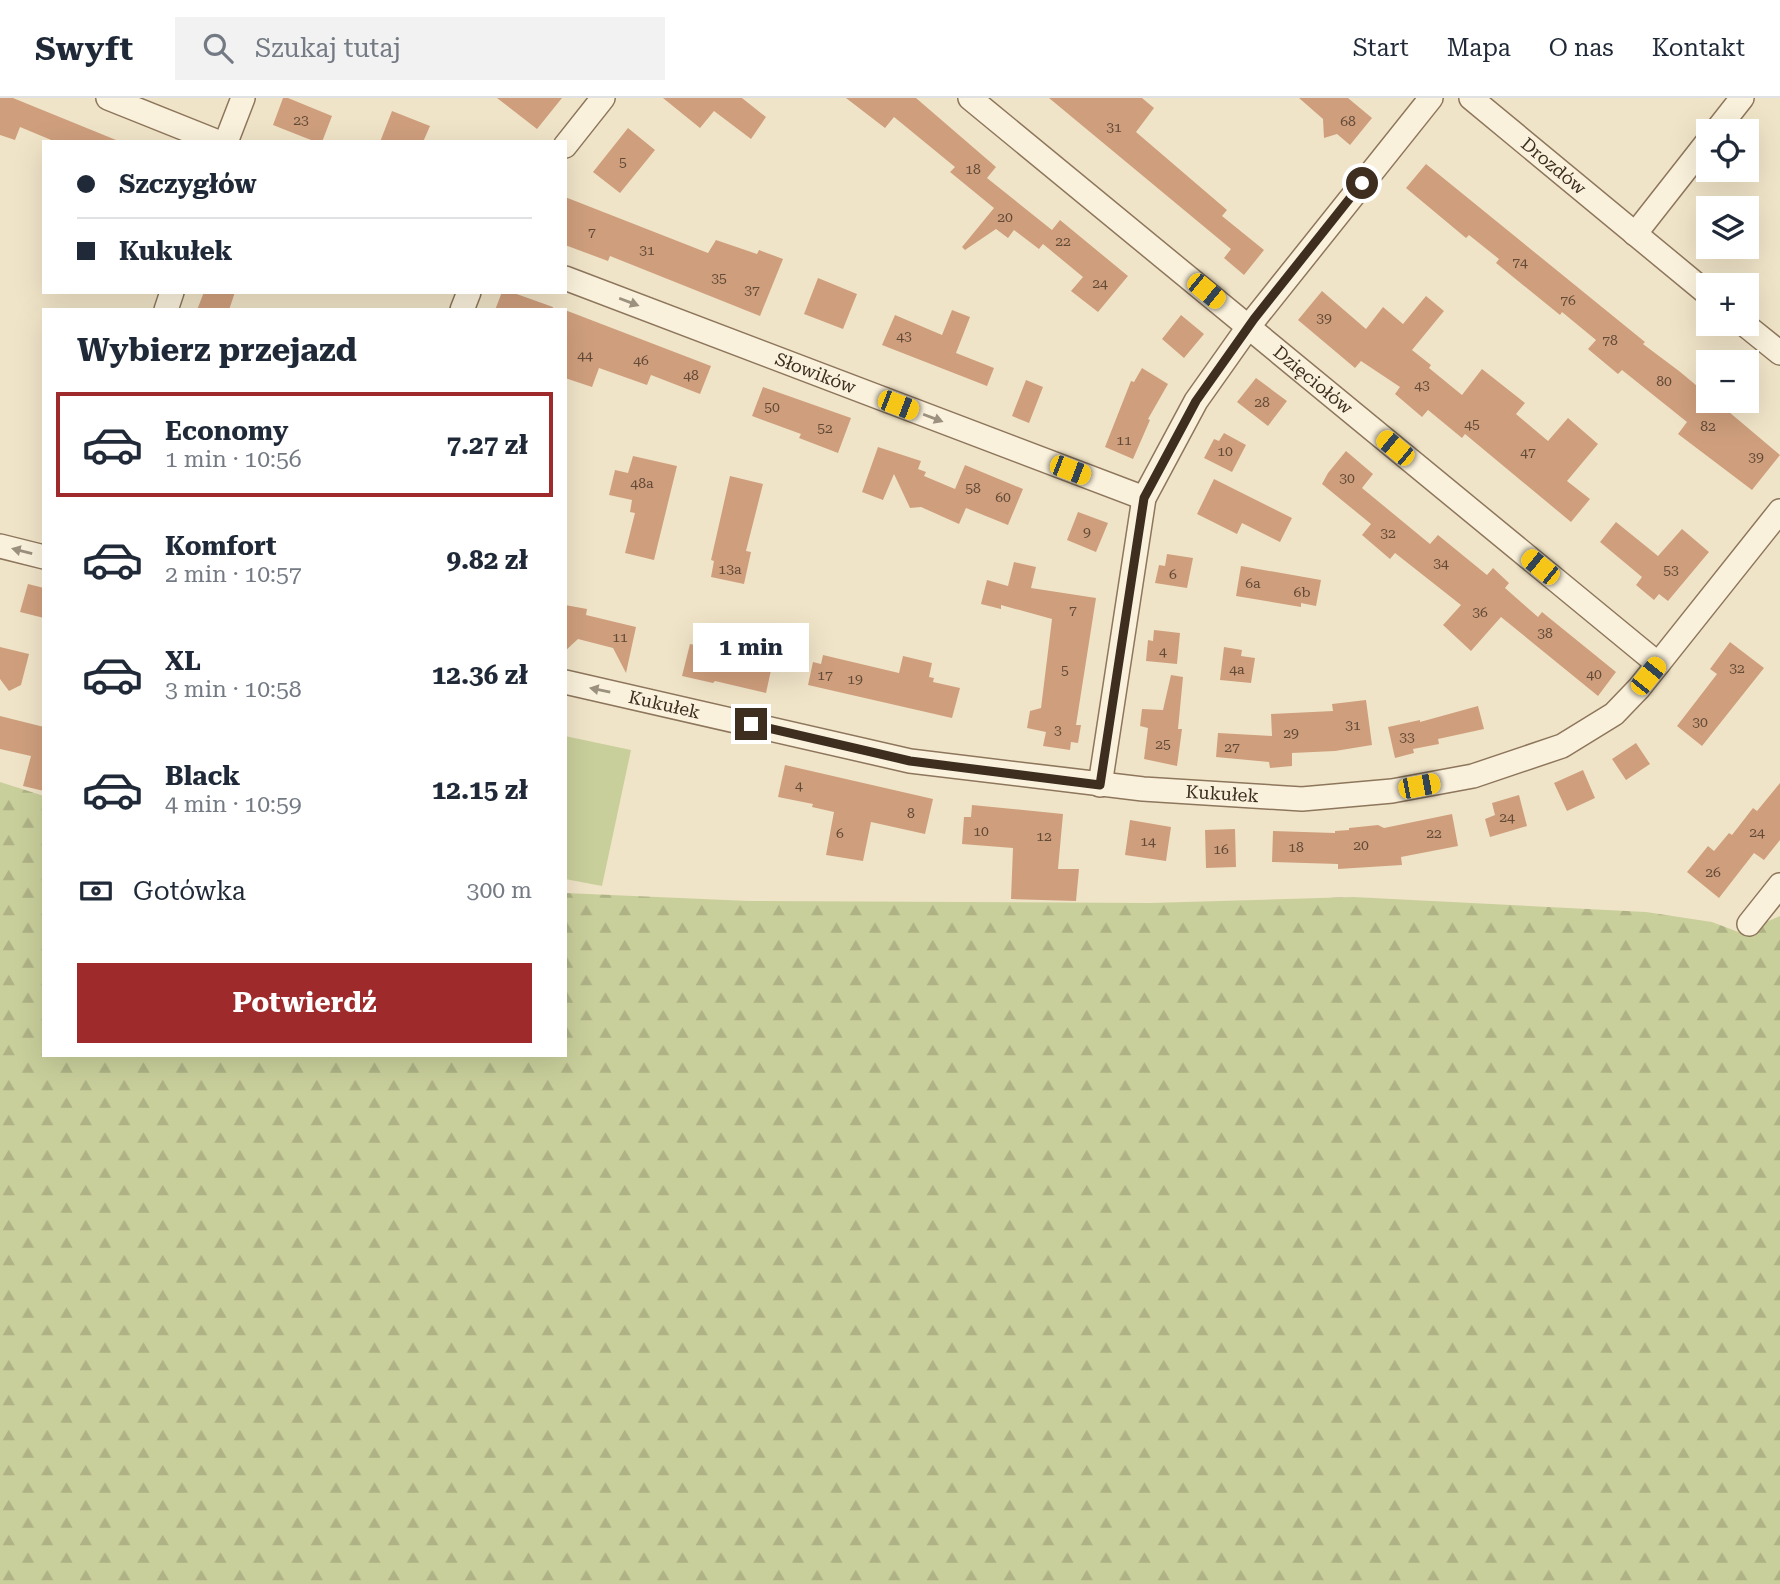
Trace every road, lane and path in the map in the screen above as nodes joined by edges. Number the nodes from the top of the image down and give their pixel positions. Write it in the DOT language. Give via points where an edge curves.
graph roads {
  1 [pos="108,98"];
  2 [pos="243,98"];
  3 [pos="603,98"];
  4 [pos="970,98"];
  5 [pos="1431,98"];
  6 [pos="1471,98"];
  7 [pos="1742,98"];
  8 [pos="1725,119"];
  9 [pos="213,140"];
  10 [pos="227,140"];
  11 [pos="567,143"];
  12 [pos="1696,156"];
  13 [pos="1635,234"];
  14 [pos="567,279"];
  15 [pos="1696,284"];
  16 [pos="1249,326"];
  17 [pos="1759,336"];
  18 [pos="1780,353"];
  19 [pos="1144,498"];
  20 [pos="1780,511"];
  21 [pos="0,546"];
  22 [pos="42,556"];
  23 [pos="1658,664"];
  24 [pos="567,682"];
  25 [pos="1100,785"];
  26 [pos="1780,885"];
  27 [pos="1749,924"];
  1 -- 9 [label="street"];
  2 -- 10 [label="street"];
  3 -- 11 [label="street"];
  4 -- 16 [label="street, Dzięciołów"];
  5 -- 16 [label="street"];
  6 -- 13 [label="street, Drozdów"];
  7 -- 8 [label="street"];
  12 -- 13 [label="street"];
  13 -- 15 [label="street, Drozdów"];
  14 -- 19 [label="street, Słowików, one-way"];
  16 -- 19 [label="street" via="1196,401"];
  16 -- 23 [label="street, Dzięciołów"];
  17 -- 18 [label="street"];
  19 -- 25 [label="street"];
  20 -- 23 [label="street, Kukułek"];
  22 -- 21 [label="street, one-way"];
  23 -- 25 [label="street, Kukułek" via="1614,714 1562,746 1474,776 1392,791 1302,799"];
  25 -- 24 [label="street, Kukułek, one-way" via="910,761"];
  26 -- 27 [label="street"];
}
